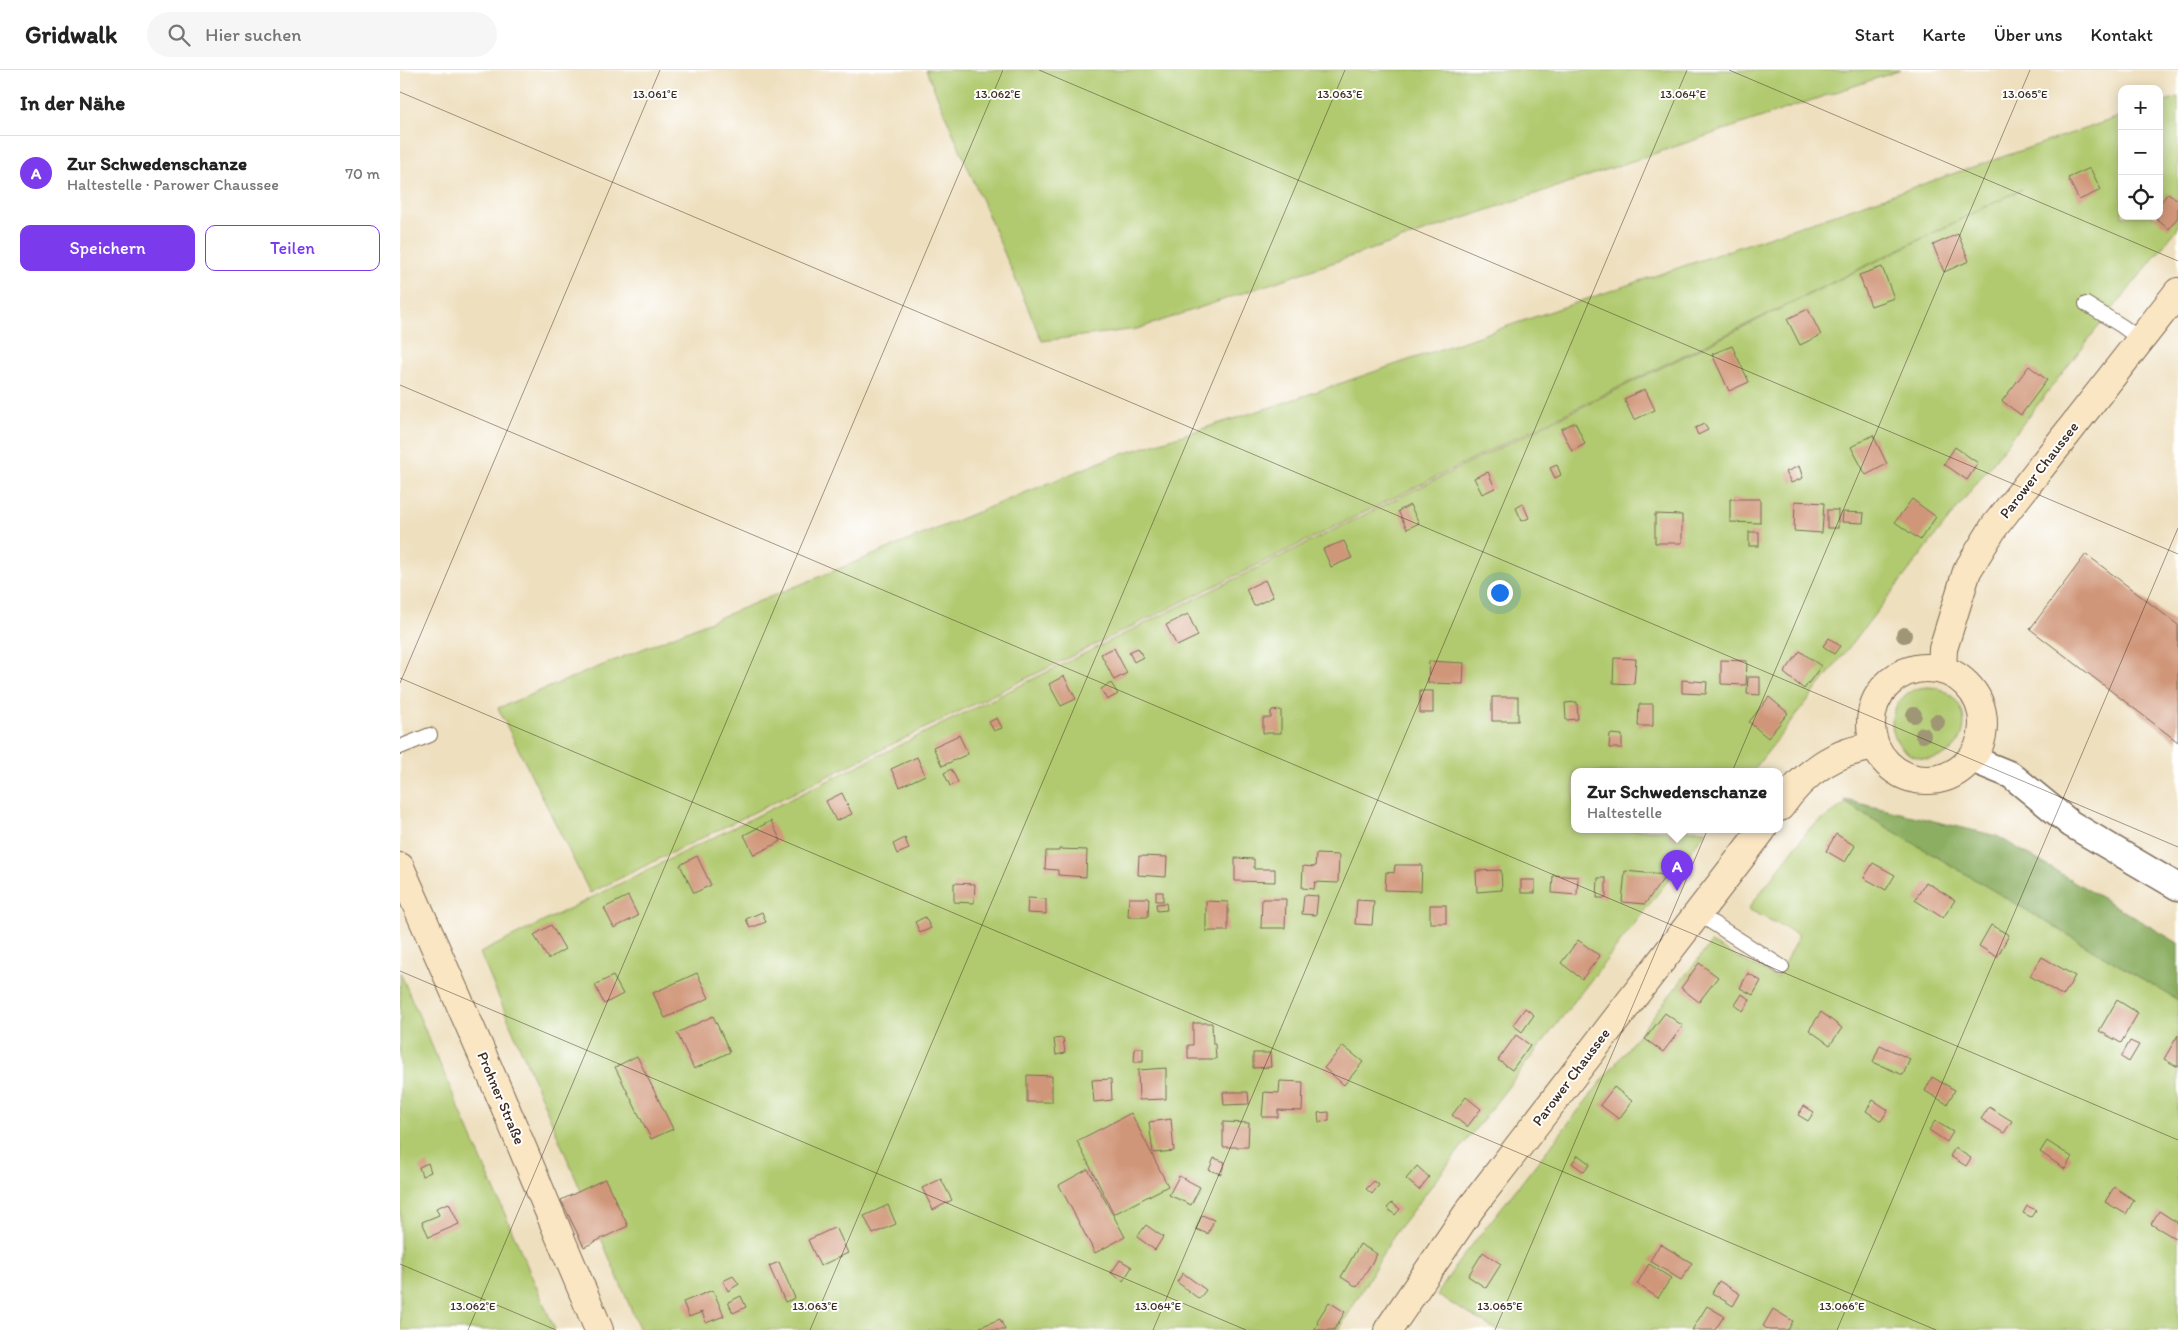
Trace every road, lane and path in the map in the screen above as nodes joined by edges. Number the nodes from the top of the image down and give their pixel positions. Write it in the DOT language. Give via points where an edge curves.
graph roads {
  1 [pos="2178,292"];
  2 [pos="2086,304"];
  3 [pos="2141,340"];
  4 [pos="1942,669"];
  5 [pos="430,735"];
  6 [pos="400,747"];
  7 [pos="1875,747"];
  8 [pos="1972,759"];
  9 [pos="1783,803"];
  10 [pos="1760,833"];
  11 [pos="400,867"];
  12 [pos="2178,887"];
  13 [pos="1697,913"];
  14 [pos="1782,967"];
  15 [pos="599,1330"];
  16 [pos="1388,1330"];
  1 -- 3 [label="street, Parower Chaussee"];
  2 -- 3 [label="lane"];
  3 -- 4 [label="street, Parower Chaussee" via="1989,534 1967,571 1944,649"];
  4 -- 7 [label="street" via="1924,667 1906,671 1878,694 1872,711"];
  4 -- 8 [label="street" via="1959,677 1973,690 1981,706 1983,734"];
  5 -- 6 [label="lane"];
  7 -- 8 [label="street" via="1886,763 1902,774 1920,780 1940,779 1958,772"];
  7 -- 9 [label="street" via="1858,748 1832,758 1806,776"];
  8 -- 12 [label="street" via="2011,775 2071,824"];
  10 -- 13 [label="street, Parower Chaussee"];
  11 -- 15 [label="street, Prohner Straße"];
  13 -- 14 [label="lane"];
  13 -- 16 [label="street, Parower Chaussee" via="1471,1208"];
}
